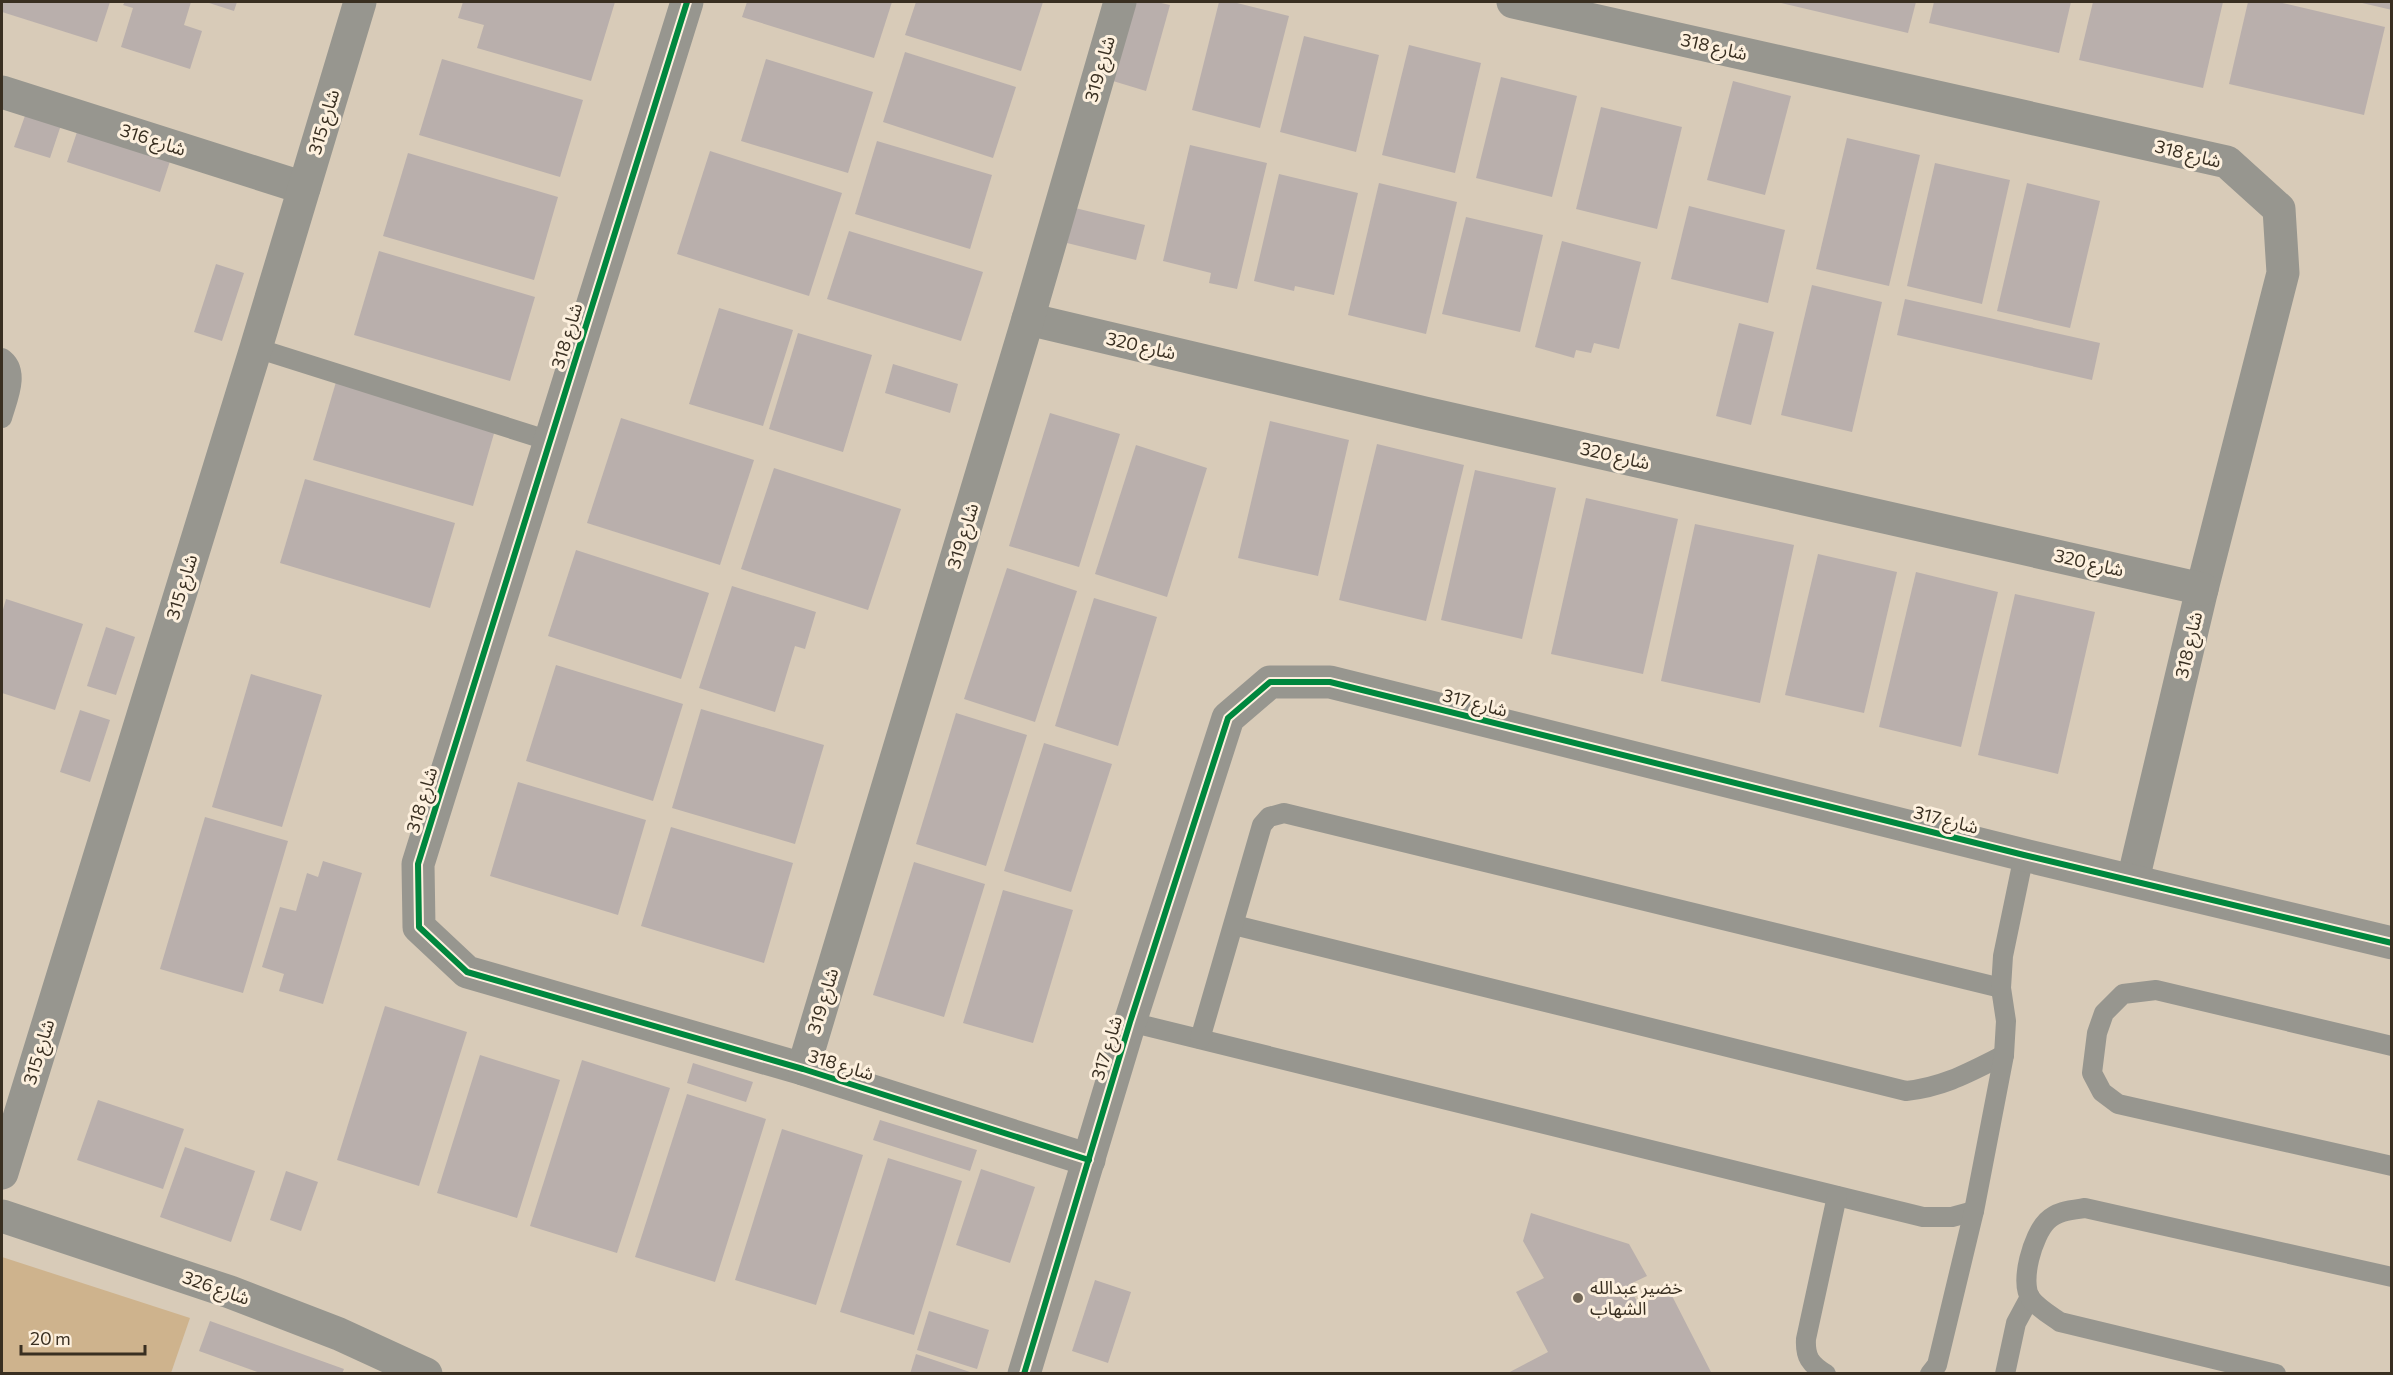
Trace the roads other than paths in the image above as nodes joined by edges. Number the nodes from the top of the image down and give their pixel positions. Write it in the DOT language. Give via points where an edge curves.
graph roads {
  1 [pos="360,2"];
  2 [pos="687,2"];
  3 [pos="1120,2"];
  4 [pos="1513,2"];
  5 [pos="2,93"];
  6 [pos="304,188"];
  7 [pos="1028,319"];
  8 [pos="256,348"];
  9 [pos="2,358"];
  10 [pos="2,418"];
  11 [pos="550,441"];
  12 [pos="2202,589"];
  13 [pos="2024,855"];
  14 [pos="2133,880"];
  15 [pos="1234,925"];
  16 [pos="2391,943"];
  17 [pos="2001,988"];
  18 [pos="1130,1022"];
  19 [pos="1200,1039"];
  20 [pos="2391,1046"];
  21 [pos="2004,1054"];
  22 [pos="803,1069"];
  23 [pos="1089,1160"];
  24 [pos="2391,1166"];
  25 [pos="2,1173"];
  26 [pos="1837,1196"];
  27 [pos="1974,1211"];
  28 [pos="2,1216"];
  29 [pos="2391,1277"];
  30 [pos="2030,1297"];
  31 [pos="426,1374"];
  32 [pos="1024,1374"];
  33 [pos="1826,1374"];
  34 [pos="1930,1374"];
  35 [pos="2005,1374"];
  36 [pos="2276,1374"];
  1 -- 6 [label="street, شارع 315"];
  2 -- 11 [label="street, شارع 318"];
  3 -- 7 [label="street, شارع 319"];
  4 -- 12 [label="street, شارع 318" via="2227,162 2279,209 2283,273"];
  5 -- 6 [label="street, شارع 316"];
  6 -- 8 [label="street, شارع 315"];
  7 -- 12 [label="street, شارع 320" via="1436,416"];
  7 -- 22 [label="street, شارع 319"];
  8 -- 11 [label="lane"];
  8 -- 25 [label="street, شارع 315"];
  9 -- 10 [label="lane" via="12,371"];
  11 -- 22 [label="street, شارع 318" via="418,864 419,927 467,972"];
  12 -- 14 [label="street, شارع 318"];
  13 -- 14 [label="street, شارع 317"];
  13 -- 17 [label="lane" via="2003,956"];
  13 -- 18 [label="street, شارع 317" via="1330,682 1270,682 1228,718"];
  14 -- 16 [label="street, شارع 317"];
  15 -- 17 [label="lane" via="1262,825 1269,817 1284,813"];
  15 -- 19 [label="lane"];
  15 -- 21 [label="lane" via="1906,1091 1954,1080"];
  17 -- 21 [label="lane" via="2006,1020"];
  18 -- 19 [label="lane"];
  18 -- 23 [label="street, شارع 317"];
  19 -- 26 [label="lane"];
  20 -- 24 [label="lane" via="2156,990 2123,994 2104,1013 2092,1073 2102,1092 2118,1104"];
  21 -- 27 [label="lane"];
  22 -- 23 [label="street, شارع 318"];
  23 -- 32 [label="street, شارع 317"];
  26 -- 27 [label="lane" via="1923,1217 1952,1217"];
  26 -- 33 [label="lane" via="1805,1353 1813,1366"];
  27 -- 34 [label="lane" via="1937,1365"];
  28 -- 31 [label="street, شارع 326" via="230,1292 339,1334"];
  29 -- 30 [label="lane" via="2085,1208 2063,1211 2047,1221 2034,1240 2026,1277"];
  30 -- 35 [label="lane" via="2016,1323"];
  30 -- 36 [label="lane" via="2060,1322"];
}
